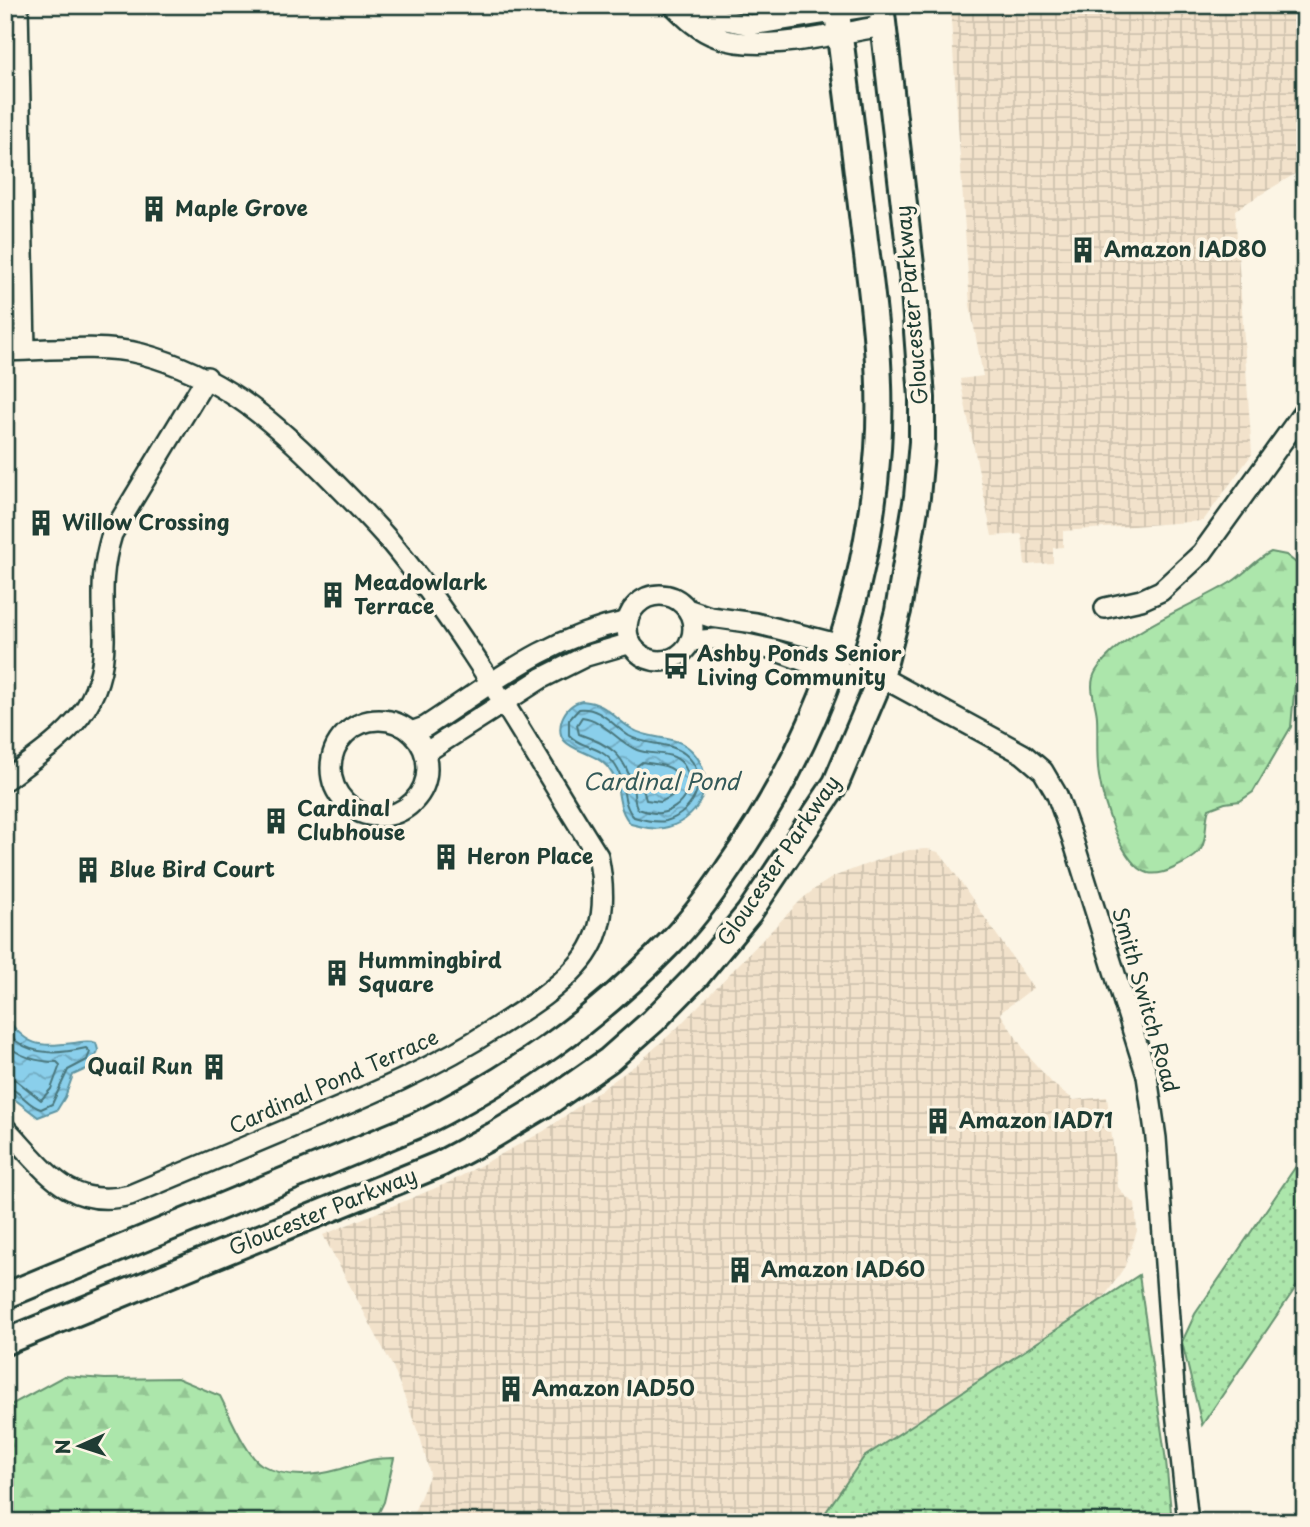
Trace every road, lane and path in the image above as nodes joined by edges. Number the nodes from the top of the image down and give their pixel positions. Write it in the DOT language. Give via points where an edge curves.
graph roads {
  1 [pos="18,5"];
  2 [pos="673,5"];
  3 [pos="696,5"];
  4 [pos="880,12"];
  5 [pos="838,17"];
  6 [pos="15,351"];
  7 [pos="207,377"];
  8 [pos="1305,410"];
  9 [pos="1105,608"];
  10 [pos="687,609"];
  11 [pos="628,621"];
  12 [pos="690,641"];
  13 [pos="631,643"];
  14 [pos="841,645"];
  15 [pos="832,671"];
  16 [pos="881,677"];
  17 [pos="490,682"];
  18 [pos="503,702"];
  19 [pos="411,732"];
  20 [pos="425,753"];
  21 [pos="5,780"];
  22 [pos="5,1128"];
  23 [pos="5,1297"];
  24 [pos="5,1342"];
  25 [pos="1188,1522"];
  1 -- 6 [label="street"];
  2 -- 5 [label="street" via="703,31 727,41 754,44"];
  3 -- 5 [label="street" via="720,19 751,25"];
  4 -- 5 [label="street"];
  4 -- 16 [label="main road, Gloucester Parkway" via="914,291 922,420 910,547"];
  5 -- 14 [label="main road, Gloucester Parkway" via="868,260 879,401 869,532"];
  6 -- 7 [label="street, Cardinal Pond Terrace" via="116,349"];
  7 -- 17 [label="street, Cardinal Pond Terrace" via="291,439 387,538"];
  7 -- 21 [label="street" via="112,534 104,559 104,638 93,695 62,738"];
  8 -- 9 [label="street" via="1202,553 1161,591"];
  10 -- 11 [label="street" via="676,598 660,594 638,603"];
  10 -- 12 [label="street" via="693,625"];
  10 -- 14 [label="street"];
  11 -- 13 [label="street"];
  11 -- 17 [label="street" via="572,636"];
  12 -- 13 [label="street" via="676,657 661,661 647,658"];
  12 -- 15 [label="street, Smith Switch Road" via="715,639 774,650"];
  13 -- 18 [label="street" via="576,660"];
  14 -- 15 [label="main road, Gloucester Parkway"];
  14 -- 16 [label="street, Smith Switch Road"];
  15 -- 16 [label="street, Smith Switch Road"];
  15 -- 23 [label="main road, Gloucester Parkway" via="807,735 774,798 710,895 670,944 561,1041 501,1081 418,1125"];
  16 -- 24 [label="main road, Gloucester Parkway" via="836,783 749,913 698,975 608,1060 549,1102 440,1164"];
  16 -- 25 [label="street, Smith Switch Road" via="1033,760 1050,780 1072,837 1152,1101"];
  17 -- 18 [label="street, Cardinal Pond Terrace"];
  17 -- 19 [label="street"];
  18 -- 20 [label="street"];
  18 -- 22 [label="street, Cardinal Pond Terrace" via="598,856 604,882 598,930 578,965 531,1006 462,1051 388,1088 111,1200 78,1195 61,1185"];
  19 -- 20 [label="street"];
  19 -- 20 [label="street" via="400,724 372,720 346,733 337,744 331,773 342,800 354,810 382,817 409,807 422,789 428,768"];
}
